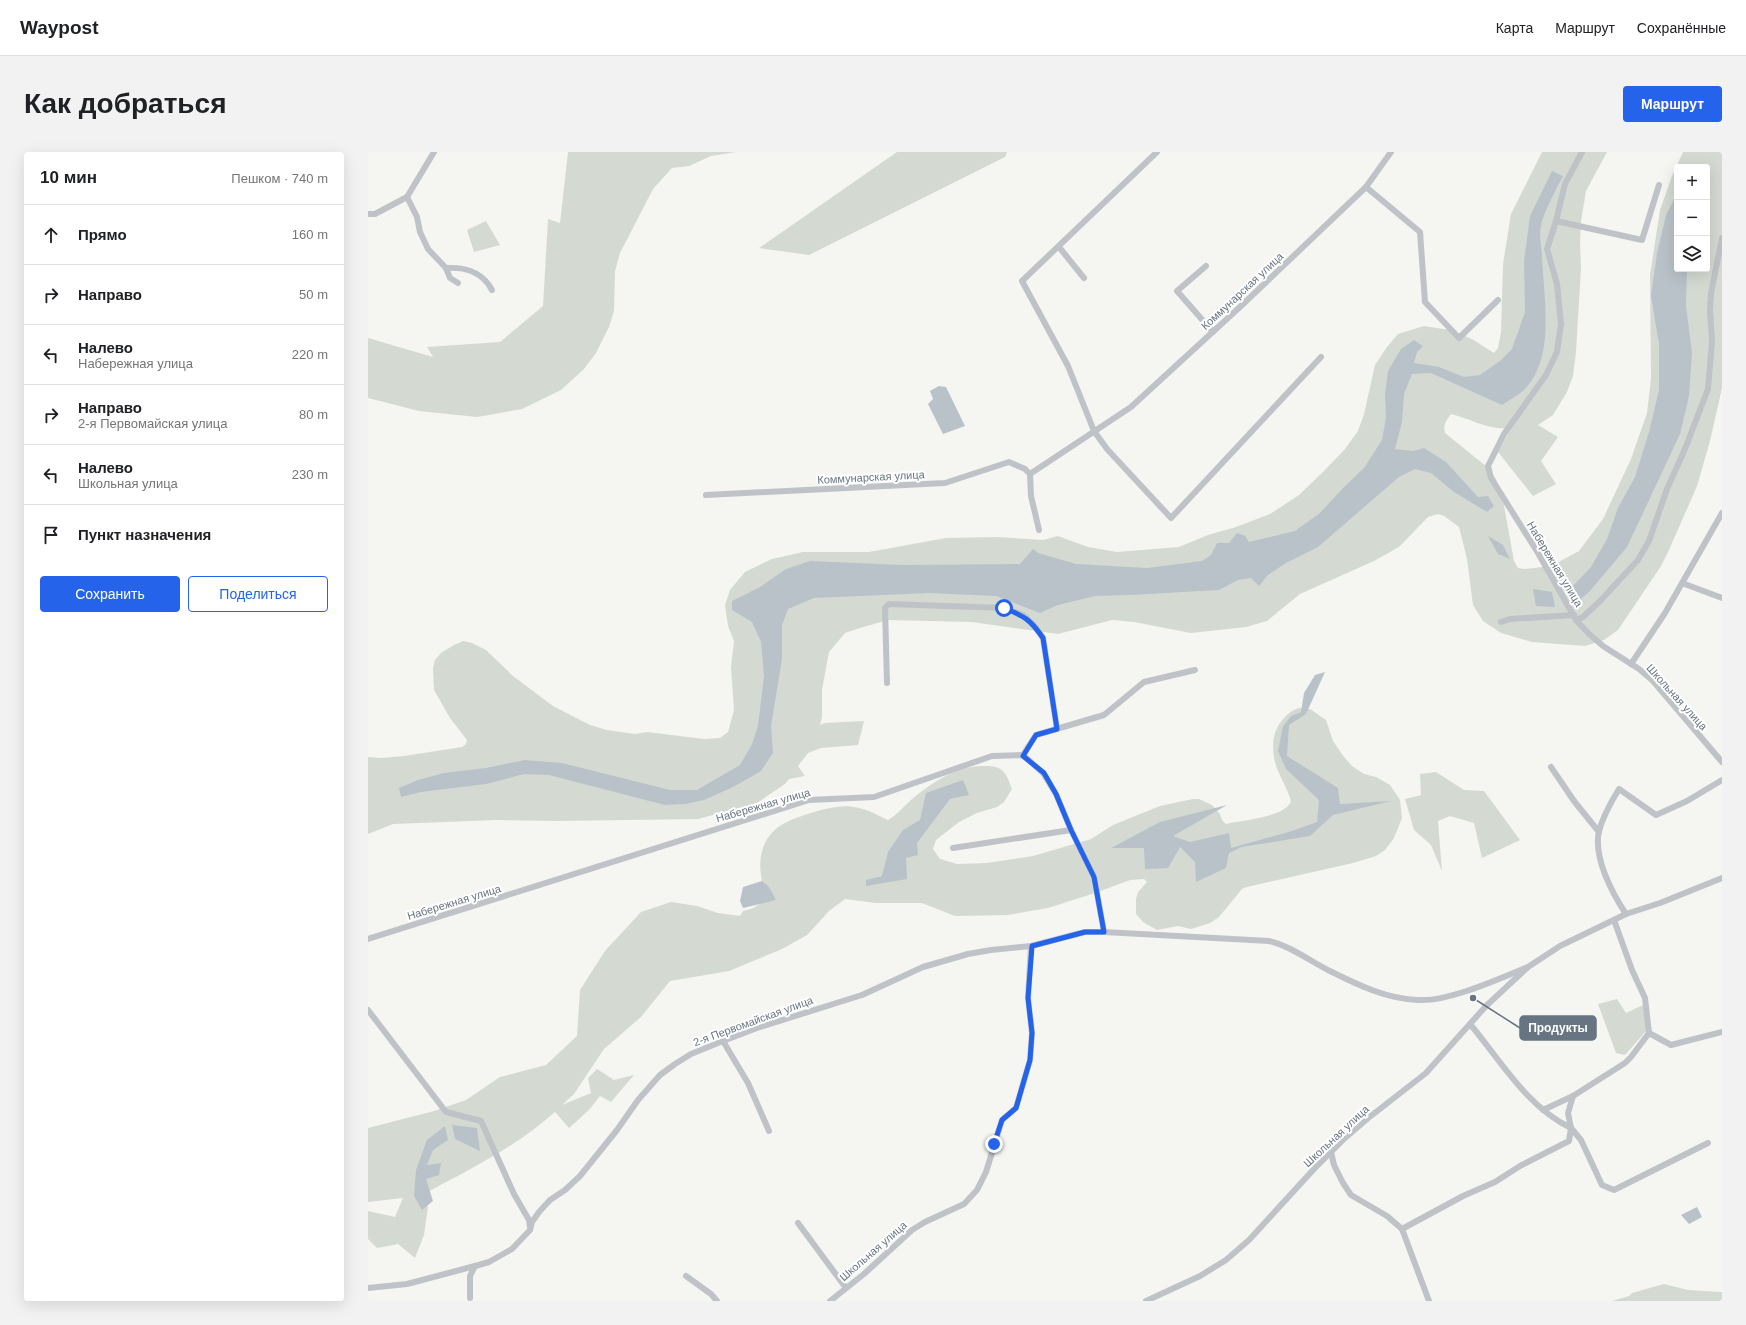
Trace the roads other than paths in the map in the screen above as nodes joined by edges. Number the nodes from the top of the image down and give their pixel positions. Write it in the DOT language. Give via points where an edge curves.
graph roads {
  1 [pos="434,152"];
  2 [pos="1157,152"];
  3 [pos="1391,152"];
  4 [pos="1582,152"];
  5 [pos="1659,185"];
  6 [pos="1366,187"];
  7 [pos="407,197"];
  8 [pos="368,215"];
  9 [pos="1556,222"];
  10 [pos="1722,238"];
  11 [pos="1058,247"];
  12 [pos="1206,266"];
  13 [pos="446,268"];
  14 [pos="1084,278"];
  15 [pos="458,283"];
  16 [pos="492,290"];
  17 [pos="1498,300"];
  18 [pos="1213,332"];
  19 [pos="1321,357"];
  20 [pos="1094,431"];
  21 [pos="1030,474"];
  22 [pos="706,495"];
  23 [pos="1722,513"];
  24 [pos="1039,530"];
  25 [pos="1682,583"];
  26 [pos="1722,598"];
  27 [pos="1575,617"];
  28 [pos="1501,622"];
  29 [pos="1631,664"];
  30 [pos="1195,670"];
  31 [pos="888,683"];
  32 [pos="1057,729"];
  33 [pos="1023,756"];
  34 [pos="1722,762"];
  35 [pos="1551,767"];
  36 [pos="1722,780"];
  37 [pos="1071,830"];
  38 [pos="1599,832"];
  39 [pos="953,848"];
  40 [pos="1722,878"];
  41 [pos="1626,914"];
  42 [pos="1614,920"];
  43 [pos="1085,932"];
  44 [pos="1104,932"];
  45 [pos="368,939"];
  46 [pos="1032,946"];
  47 [pos="1528,967"];
  48 [pos="368,1010"];
  49 [pos="1470,1024"];
  50 [pos="1722,1032"];
  51 [pos="1649,1033"];
  52 [pos="723,1041"];
  53 [pos="1573,1096"];
  54 [pos="1543,1110"];
  55 [pos="1571,1128"];
  56 [pos="769,1131"];
  57 [pos="1708,1143"];
  58 [pos="1331,1152"];
  59 [pos="798,1223"];
  60 [pos="1402,1229"];
  61 [pos="530,1230"];
  62 [pos="475,1266"];
  63 [pos="686,1276"];
  64 [pos="368,1288"];
  65 [pos="846,1288"];
  66 [pos="470,1298"];
  67 [pos="717,1301"];
  68 [pos="830,1301"];
  69 [pos="1146,1301"];
  70 [pos="1429,1301"];
  1 -- 7 [label="street"];
  2 -- 11 [label="street"];
  3 -- 6 [label="street, Коммунарская улица"];
  4 -- 9 [label="street, Набережная улица" via="1565,184"];
  5 -- 9 [label="street" via="1642,240"];
  6 -- 17 [label="street" via="1420,232 1425,302 1459,338"];
  6 -- 18 [label="street, Коммунарская улица"];
  7 -- 8 [label="street" via="375,214"];
  7 -- 13 [label="street" via="428,249"];
  9 -- 27 [label="street, Набережная улица" via="1547,249 1557,284 1561,324 1557,352 1546,375 1517,413 1496,447 1488,466 1491,478"];
  10 -- 27 [label="street, Набережная улица" via="1711,293 1712,341 1708,389 1685,449 1638,560 1583,617"];
  11 -- 14 [label="street"];
  11 -- 20 [label="street" via="1022,282 1068,366"];
  12 -- 18 [label="street" via="1177,291"];
  13 -- 15 [label="street" via="450,278"];
  13 -- 16 [label="street" via="460,267 472,271 482,276"];
  18 -- 20 [label="street, Коммунарская улица" via="1131,407"];
  19 -- 20 [label="street" via="1171,518 1107,449"];
  20 -- 21 [label="street, Коммунарская улица"];
  21 -- 22 [label="street, Коммунарская улица" via="1009,462 945,483"];
  21 -- 24 [label="street" via="1031,496"];
  23 -- 25 [label="street"];
  25 -- 26 [label="street"];
  25 -- 29 [label="street"];
  27 -- 28 [label="street" via="1510,619"];
  27 -- 29 [label="street, Школьная улица" via="1588,634"];
  29 -- 34 [label="street, Школьная улица" via="1652,680"];
  30 -- 32 [label="street" via="1144,682 1104,715"];
  31 -- 32 [label="street" via="885,608 889,604 1004,608 1023,615 1043,638"];
  32 -- 33 [label="street" via="1036,735"];
  33 -- 37 [label="street" via="1044,773"];
  33 -- 45 [label="street, Набережная улица" via="992,756 874,797 809,800"];
  35 -- 38 [label="street"];
  36 -- 38 [label="street" via="1687,801 1656,815 1619,789 1606,811"];
  37 -- 39 [label="street"];
  37 -- 44 [label="street" via="1094,877"];
  38 -- 41 [label="street" via="1600,859 1613,894"];
  40 -- 41 [label="street, Школьная улица"];
  41 -- 42 [label="street, Школьная улица"];
  42 -- 47 [label="street, Школьная улица" via="1560,946"];
  42 -- 51 [label="street" via="1645,998"];
  43 -- 44 [label="street, Школьная улица"];
  43 -- 46 [label="street, 2-я Первомайская улица"];
  44 -- 47 [label="street, Школьная улица" via="1269,941 1282,944 1360,985 1382,993 1418,1000 1432,1000 1457,993"];
  46 -- 52 [label="street, 2-я Первомайская улица" via="991,950 945,960 862,994 764,1025"];
  46 -- 65 [label="street, Школьная улица" via="1028,998 1032,1033 1030,1060 1016,1108 1002,1120 986,1172 977,1190 964,1204 912,1230"];
  47 -- 49 [label="street, Школьная улица"];
  48 -- 61 [label="street" via="446,1112 481,1122 514,1194 529,1220"];
  49 -- 54 [label="street" via="1518,1085"];
  49 -- 58 [label="street, Школьная улица" via="1426,1073 1367,1119"];
  50 -- 51 [label="street" via="1671,1045"];
  51 -- 53 [label="street" via="1625,1063"];
  52 -- 56 [label="street" via="748,1083"];
  52 -- 61 [label="street, 2-я Первомайская улица" via="691,1054 660,1075 580,1176 539,1212"];
  53 -- 54 [label="street"];
  53 -- 55 [label="street" via="1568,1113"];
  54 -- 55 [label="street"];
  55 -- 57 [label="street" via="1581,1140 1602,1185 1614,1190"];
  55 -- 60 [label="street" via="1569,1141"];
  58 -- 60 [label="street" via="1342,1183 1351,1195 1387,1216"];
  58 -- 69 [label="street, Школьная улица" via="1249,1240 1226,1260 1200,1276"];
  59 -- 65 [label="street"];
  60 -- 70 [label="street"];
  61 -- 62 [label="street, 2-я Первомайская улица" via="512,1249 489,1262"];
  62 -- 64 [label="street, 2-я Первомайская улица" via="407,1284"];
  62 -- 66 [label="street" via="470,1276"];
  63 -- 67 [label="street"];
  65 -- 68 [label="street, Школьная улица"];
}
